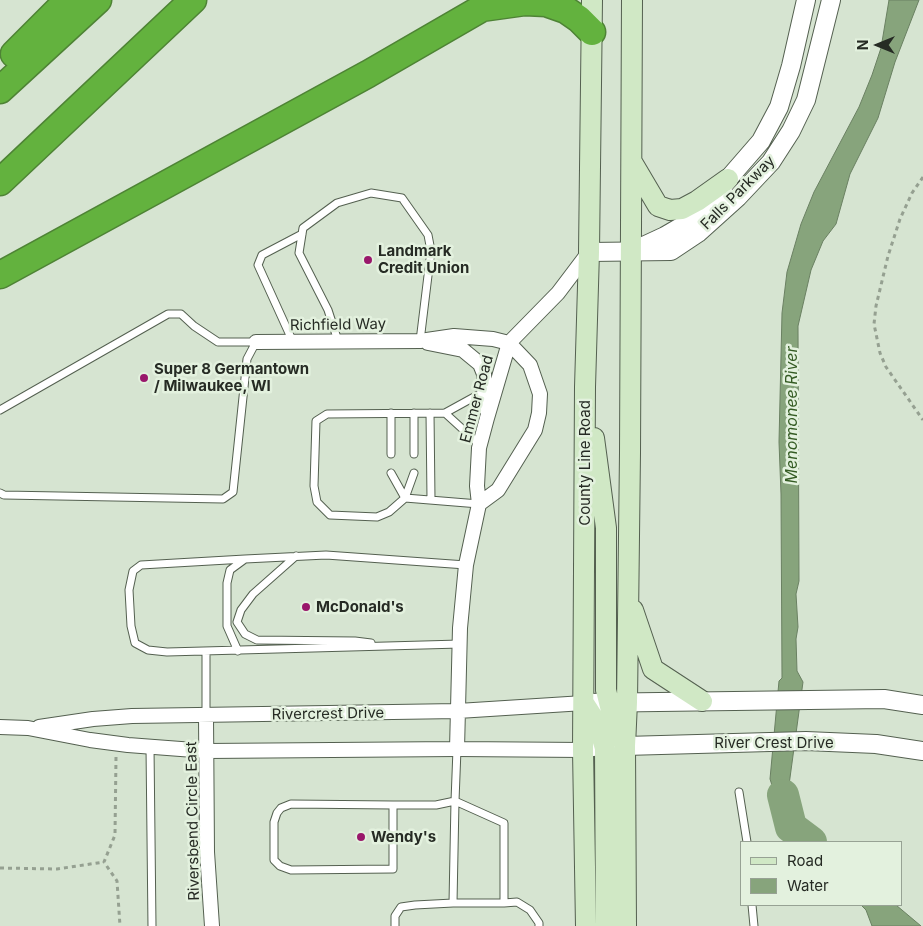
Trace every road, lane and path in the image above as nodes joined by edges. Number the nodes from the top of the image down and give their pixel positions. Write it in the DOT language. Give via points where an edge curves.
graph roads {
  1 [pos="68,0"];
  2 [pos="98,0"];
  3 [pos="193,0"];
  4 [pos="592,0"];
  5 [pos="632,0"];
  6 [pos="806,0"];
  7 [pos="831,0"];
  8 [pos="489,4"];
  9 [pos="592,32"];
  10 [pos="0,69"];
  11 [pos="0,90"];
  12 [pos="631,161"];
  13 [pos="923,177"];
  14 [pos="728,179"];
  15 [pos="0,182"];
  16 [pos="302,234"];
  17 [pos="632,251"];
  18 [pos="589,252"];
  19 [pos="0,275"];
  20 [pos="420,341"];
  21 [pos="256,342"];
  22 [pos="294,342"];
  23 [pos="338,342"];
  24 [pos="509,343"];
  25 [pos="585,387"];
  26 [pos="485,390"];
  27 [pos="0,410"];
  28 [pos="391,413"];
  29 [pos="414,413"];
  30 [pos="430,413"];
  31 [pos="445,413"];
  32 [pos="486,418"];
  33 [pos="923,420"];
  34 [pos="480,445"];
  35 [pos="391,454"];
  36 [pos="414,454"];
  37 [pos="391,472"];
  38 [pos="414,472"];
  39 [pos="0,493"];
  40 [pos="405,498"];
  41 [pos="430,499"];
  42 [pos="479,504"];
  43 [pos="296,556"];
  44 [pos="244,559"];
  45 [pos="466,566"];
  46 [pos="628,596"];
  47 [pos="460,644"];
  48 [pos="386,646"];
  49 [pos="206,651"];
  50 [pos="238,651"];
  51 [pos="702,701"];
  52 [pos="618,702"];
  53 [pos="584,703"];
  54 [pos="923,705"];
  55 [pos="458,711"];
  56 [pos="206,716"];
  57 [pos="0,727"];
  58 [pos="28,728"];
  59 [pos="117,744"];
  60 [pos="625,746"];
  61 [pos="150,747"];
  62 [pos="604,748"];
  63 [pos="457,749"];
  64 [pos="583,750"];
  65 [pos="207,751"];
  66 [pos="923,751"];
  67 [pos="739,792"];
  68 [pos="455,801"];
  69 [pos="393,805"];
  70 [pos="748,841"];
  71 [pos="104,862"];
  72 [pos="0,868"];
  73 [pos="504,902"];
  74 [pos="453,903"];
  75 [pos="752,906"];
  76 [pos="587,922"];
  77 [pos="120,926"];
  78 [pos="152,926"];
  79 [pos="212,926"];
  80 [pos="395,926"];
  81 [pos="539,926"];
  82 [pos="606,926"];
  83 [pos="626,926"];
  84 [pos="754,926"];
  1 -- 10 [label="highway"];
  2 -- 11 [label="highway"];
  3 -- 15 [label="highway"];
  4 -- 9 [label="main road, County Line Road"];
  5 -- 12 [label="main road"];
  6 -- 14 [label="street, Falls Parkway" via="779,107 761,141"];
  7 -- 17 [label="street, Falls Parkway" via="806,100 771,162 698,233 671,251"];
  8 -- 9 [label="highway" via="546,3 566,10"];
  8 -- 19 [label="highway" via="242,144"];
  9 -- 18 [label="main road, County Line Road"];
  12 -- 14 [label="main road" via="658,206 670,210 697,202"];
  12 -- 17 [label="main road"];
  13 -- 33 [label="path" via="900,219 888,256 874,324 886,367"];
  14 -- 17 [label="street, Falls Parkway" via="714,200 689,222"];
  16 -- 20 [label="lane" via="303,228 337,203 371,193 402,198 428,235 430,251"];
  16 -- 22 [label="lane" via="262,255 258,265"];
  16 -- 23 [label="lane" via="299,252 328,310"];
  17 -- 18 [label="street, Falls Parkway"];
  17 -- 46 [label="main road"];
  18 -- 24 [label="street" via="558,294"];
  18 -- 25 [label="main road, County Line Road"];
  20 -- 23 [label="street, Richfield Way"];
  20 -- 24 [label="street, Richfield Way" via="454,336"];
  20 -- 26 [label="street, Richfield Way" via="463,350 474,358 484,374"];
  21 -- 22 [label="street, Richfield Way"];
  21 -- 27 [label="lane" via="218,342 181,314 168,314"];
  21 -- 39 [label="lane" via="247,359 233,492 223,499"];
  22 -- 23 [label="street, Richfield Way"];
  24 -- 32 [label="street, Emmer Road"];
  24 -- 42 [label="street, Emmer Road" via="530,365 540,394 539,413 535,430 498,490"];
  25 -- 52 [label="main road" via="606,528 605,674"];
  25 -- 53 [label="main road, County Line Road"];
  26 -- 31 [label="lane"];
  26 -- 32 [label="street, Richfield Way"];
  28 -- 29 [label="lane"];
  28 -- 35 [label="lane"];
  28 -- 40 [label="lane" via="327,414 316,421 314,486 317,502 330,515 378,517"];
  29 -- 30 [label="lane"];
  29 -- 36 [label="lane"];
  30 -- 31 [label="lane"];
  30 -- 41 [label="lane"];
  31 -- 34 [label="lane"];
  32 -- 34 [label="street, Emmer Road"];
  34 -- 42 [label="street, Emmer Road"];
  37 -- 40 [label="lane"];
  38 -- 40 [label="lane"];
  40 -- 41 [label="lane"];
  41 -- 42 [label="lane"];
  42 -- 45 [label="street, Emmer Road"];
  43 -- 44 [label="lane"];
  43 -- 45 [label="lane" via="326,555"];
  43 -- 48 [label="lane" via="253,594 241,610 237,622 245,634 257,640 355,641"];
  44 -- 49 [label="lane" via="141,565 133,571 130,590 135,643 148,650"];
  44 -- 50 [label="lane" via="230,570 226,583 226,626"];
  45 -- 47 [label="street, Emmer Road"];
  46 -- 51 [label="main road" via="653,669"];
  46 -- 52 [label="main road"];
  47 -- 48 [label="lane"];
  47 -- 55 [label="street, Emmer Road"];
  48 -- 50 [label="lane"];
  49 -- 50 [label="lane"];
  49 -- 56 [label="lane"];
  51 -- 52 [label="street"];
  51 -- 54 [label="street" via="884,699"];
  52 -- 53 [label="street, Rivercrest Drive"];
  52 -- 60 [label="main road" via="614,723"];
  53 -- 55 [label="street, Rivercrest Drive"];
  53 -- 62 [label="main road" via="598,725"];
  53 -- 64 [label="main road, County Line Road"];
  55 -- 56 [label="street, Rivercrest Drive"];
  55 -- 63 [label="street, Emmer Road"];
  56 -- 58 [label="street, Rivercrest Drive" via="122,716"];
  56 -- 65 [label="street, Riversbend Circle East"];
  57 -- 58 [label="street, Rivercrest Drive"];
  58 -- 59 [label="street, Rivercrest Drive"];
  59 -- 61 [label="street, Rivercrest Drive"];
  59 -- 71 [label="path" via="115,835"];
  60 -- 62 [label="street, Rivercrest Drive"];
  60 -- 66 [label="street, River Crest Drive" via="806,742 876,744"];
  60 -- 83 [label="main road"];
  61 -- 65 [label="street, Rivercrest Drive"];
  61 -- 78 [label="lane"];
  62 -- 64 [label="street, Rivercrest Drive"];
  62 -- 82 [label="main road"];
  63 -- 64 [label="street, Rivercrest Drive"];
  63 -- 65 [label="street, Rivercrest Drive"];
  63 -- 68 [label="lane"];
  64 -- 76 [label="main road, County Line Road"];
  65 -- 79 [label="street, Riversbend Circle East" via="207,852"];
  67 -- 70 [label="lane"];
  68 -- 69 [label="lane" via="436,805"];
  68 -- 73 [label="lane" via="504,823"];
  68 -- 74 [label="lane"];
  69 -- 69 [label="lane" via="291,804 281,808 274,822 274,860 291,870 393,869"];
  71 -- 72 [label="path" via="57,869"];
  71 -- 77 [label="path" via="117,881"];
  73 -- 74 [label="lane"];
  73 -- 81 [label="lane" via="517,902 530,910"];
  74 -- 80 [label="lane" via="400,907 395,916"];
  75 -- 84 [label="lane"];
}
